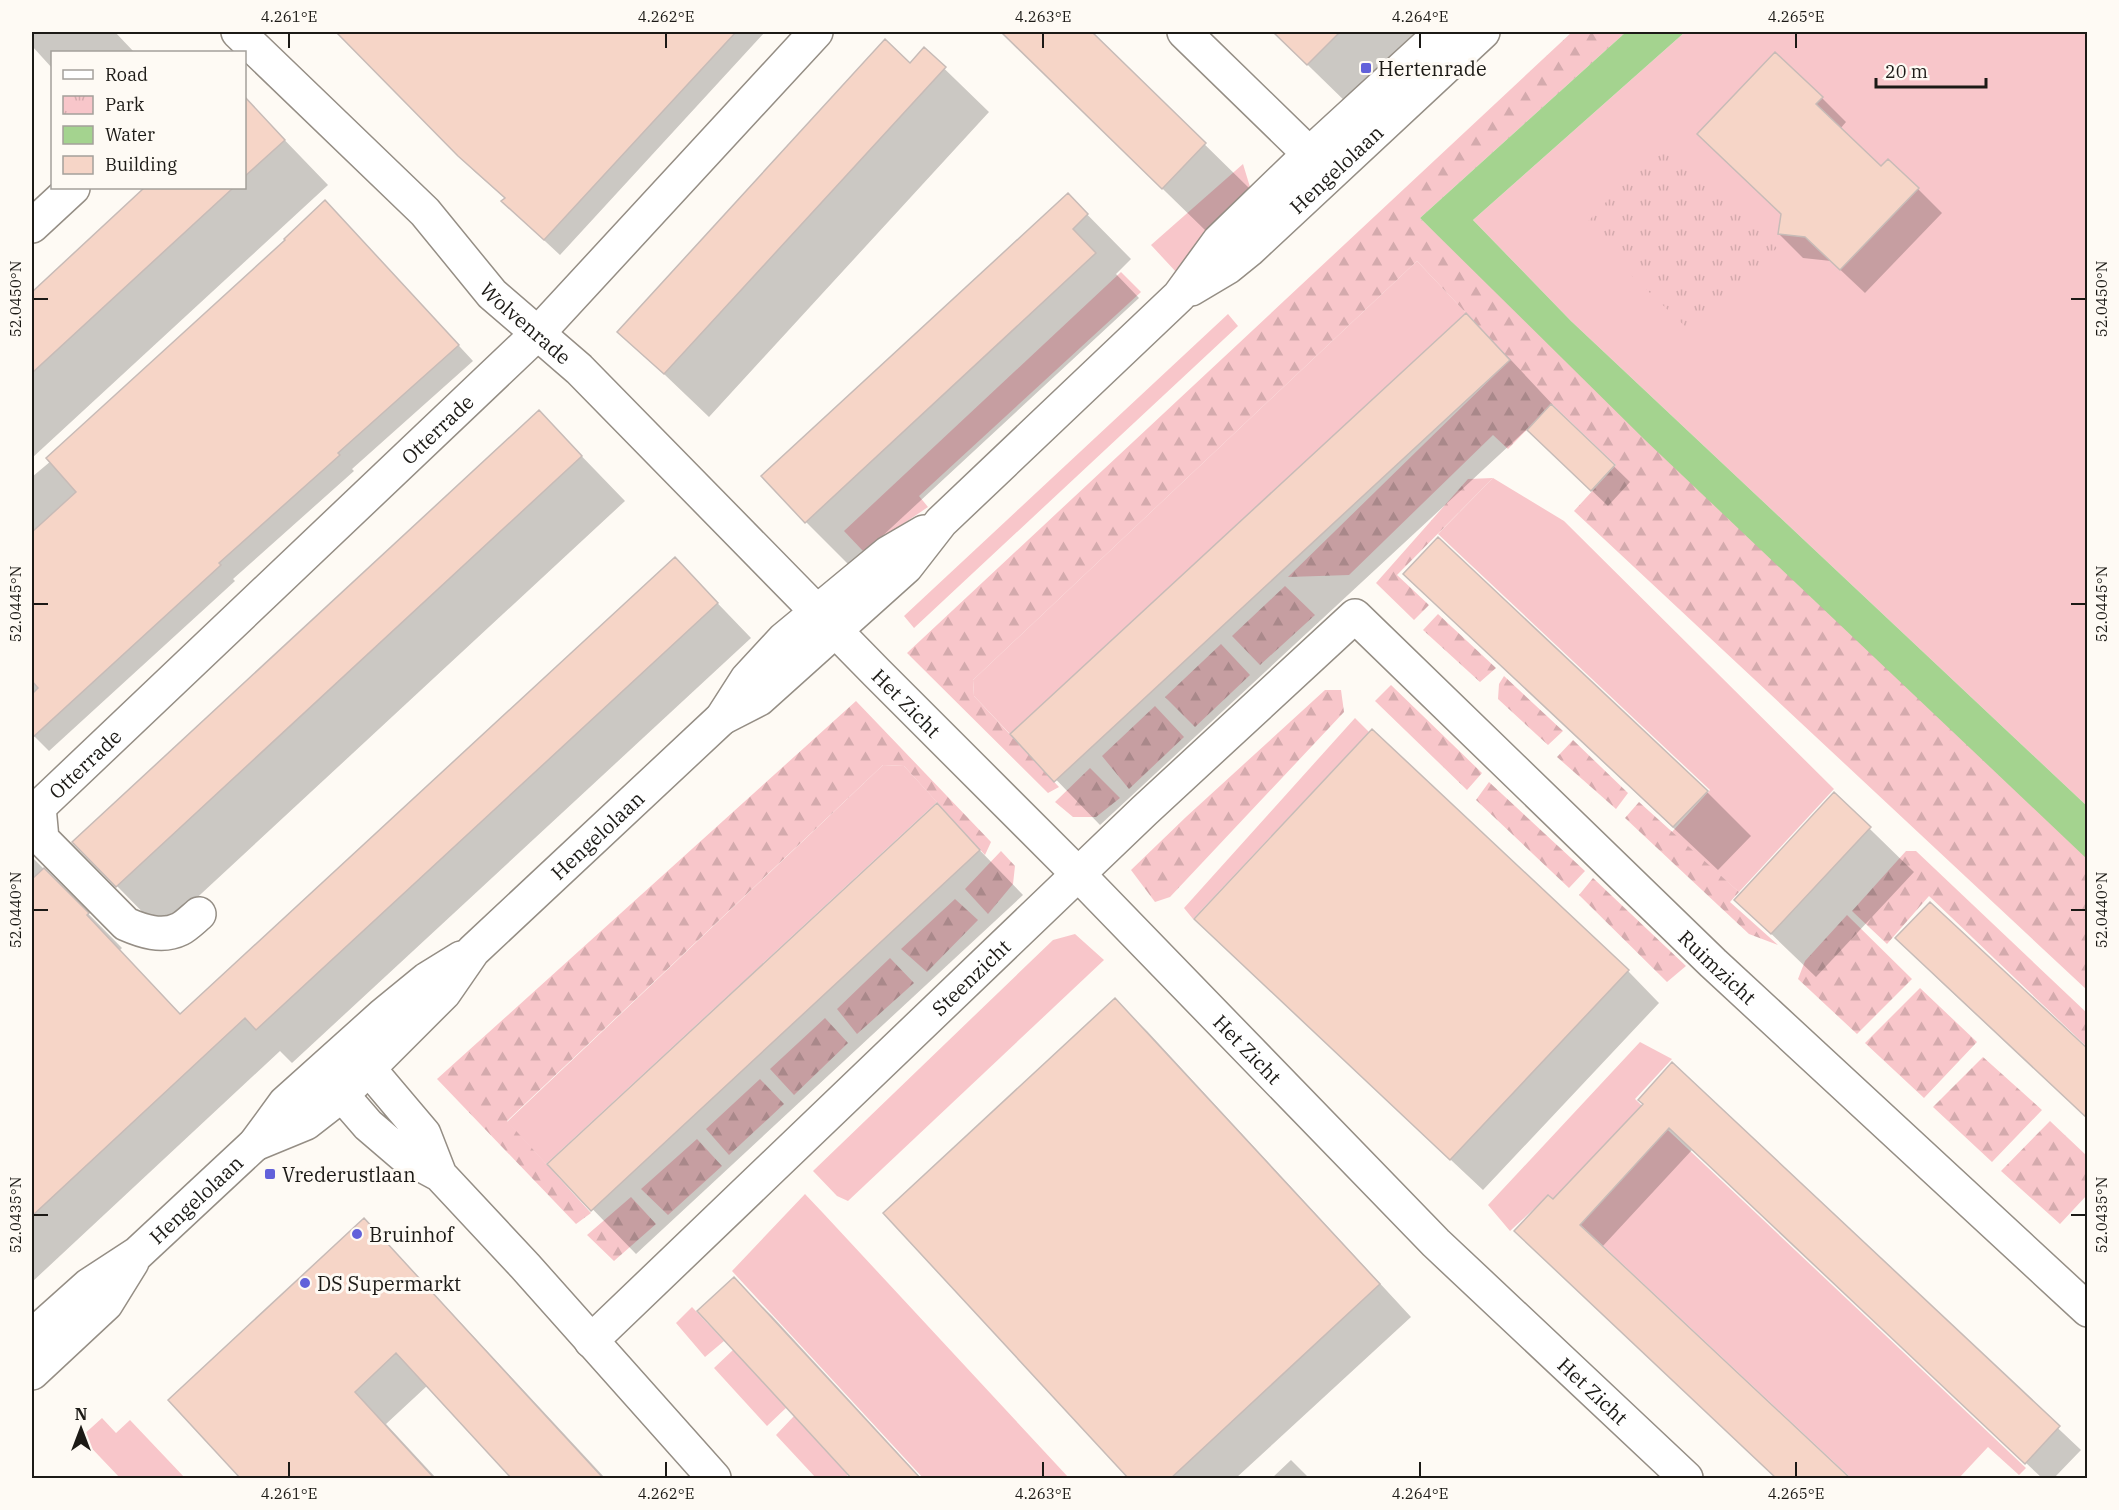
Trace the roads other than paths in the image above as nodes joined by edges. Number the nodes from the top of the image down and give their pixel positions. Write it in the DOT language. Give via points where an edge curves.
graph roads {
  1 [pos="816,32"];
  2 [pos="1184,32"];
  3 [pos="1442,32"];
  4 [pos="1483,32"];
  5 [pos="232,39"];
  6 [pos="245,51"];
  7 [pos="246,52"];
  8 [pos="1320,165"];
  9 [pos="72,189"];
  10 [pos="32,226"];
  11 [pos="538,333"];
  12 [pos="1355,616"];
  13 [pos="826,621"];
  14 [pos="35,803"];
  15 [pos="1078,874"];
  16 [pos="199,914"];
  17 [pos="473,951"];
  18 [pos="337,1057"];
  19 [pos="369,1069"];
  20 [pos="342,1095"];
  21 [pos="255,1144"];
  22 [pos="440,1175"];
  23 [pos="138,1253"];
  24 [pos="2088,1310"];
  25 [pos="32,1336"];
  26 [pos="591,1341"];
  27 [pos="32,1373"];
  28 [pos="714,1479"];
  29 [pos="1686,1479"];
  1 -- 11 [label="street, Otterrade"];
  2 -- 8 [label="street"];
  3 -- 8 [label="street, Hengelolaan"];
  4 -- 8 [label="street, Hengelolaan"];
  5 -- 6 [label="street, Wolvenrade"];
  7 -- 11 [label="street, Wolvenrade" via="425,212 492,294"];
  8 -- 13 [label="street, Hengelolaan" via="1228,267 1179,296 941,522 888,553"];
  9 -- 10 [label="street"];
  11 -- 13 [label="street, Wolvenrade" via="579,369"];
  11 -- 14 [label="street, Otterrade"];
  12 -- 15 [label="street, Steenzicht"];
  12 -- 24 [label="street, Ruimzicht" via="1713,963"];
  13 -- 15 [label="street, Het Zicht"];
  13 -- 17 [label="street, Hengelolaan" via="784,639 747,679 722,718"];
  14 -- 16 [label="street" via="42,839 126,924 145,932 162,933 179,930"];
  15 -- 26 [label="street, Steenzicht"];
  15 -- 29 [label="street, Het Zicht" via="1437,1242"];
  17 -- 18 [label="street, Hengelolaan" via="427,979"];
  17 -- 19 [label="street, Hengelolaan" via="444,993"];
  18 -- 19 [label="street"];
  18 -- 20 [label="street"];
  18 -- 21 [label="street, Hengelolaan" via="285,1103"];
  19 -- 20 [label="street, Hengelolaan"];
  19 -- 22 [label="street" via="424,1134"];
  20 -- 21 [label="street, Hengelolaan" via="306,1123"];
  20 -- 22 [label="street" via="368,1125 403,1155"];
  21 -- 23 [label="street, Hengelolaan"];
  22 -- 26 [label="street"];
  23 -- 25 [label="street, Hengelolaan" via="89,1285"];
  23 -- 27 [label="street, Hengelolaan" via="106,1304"];
  26 -- 28 [label="street"];
}
